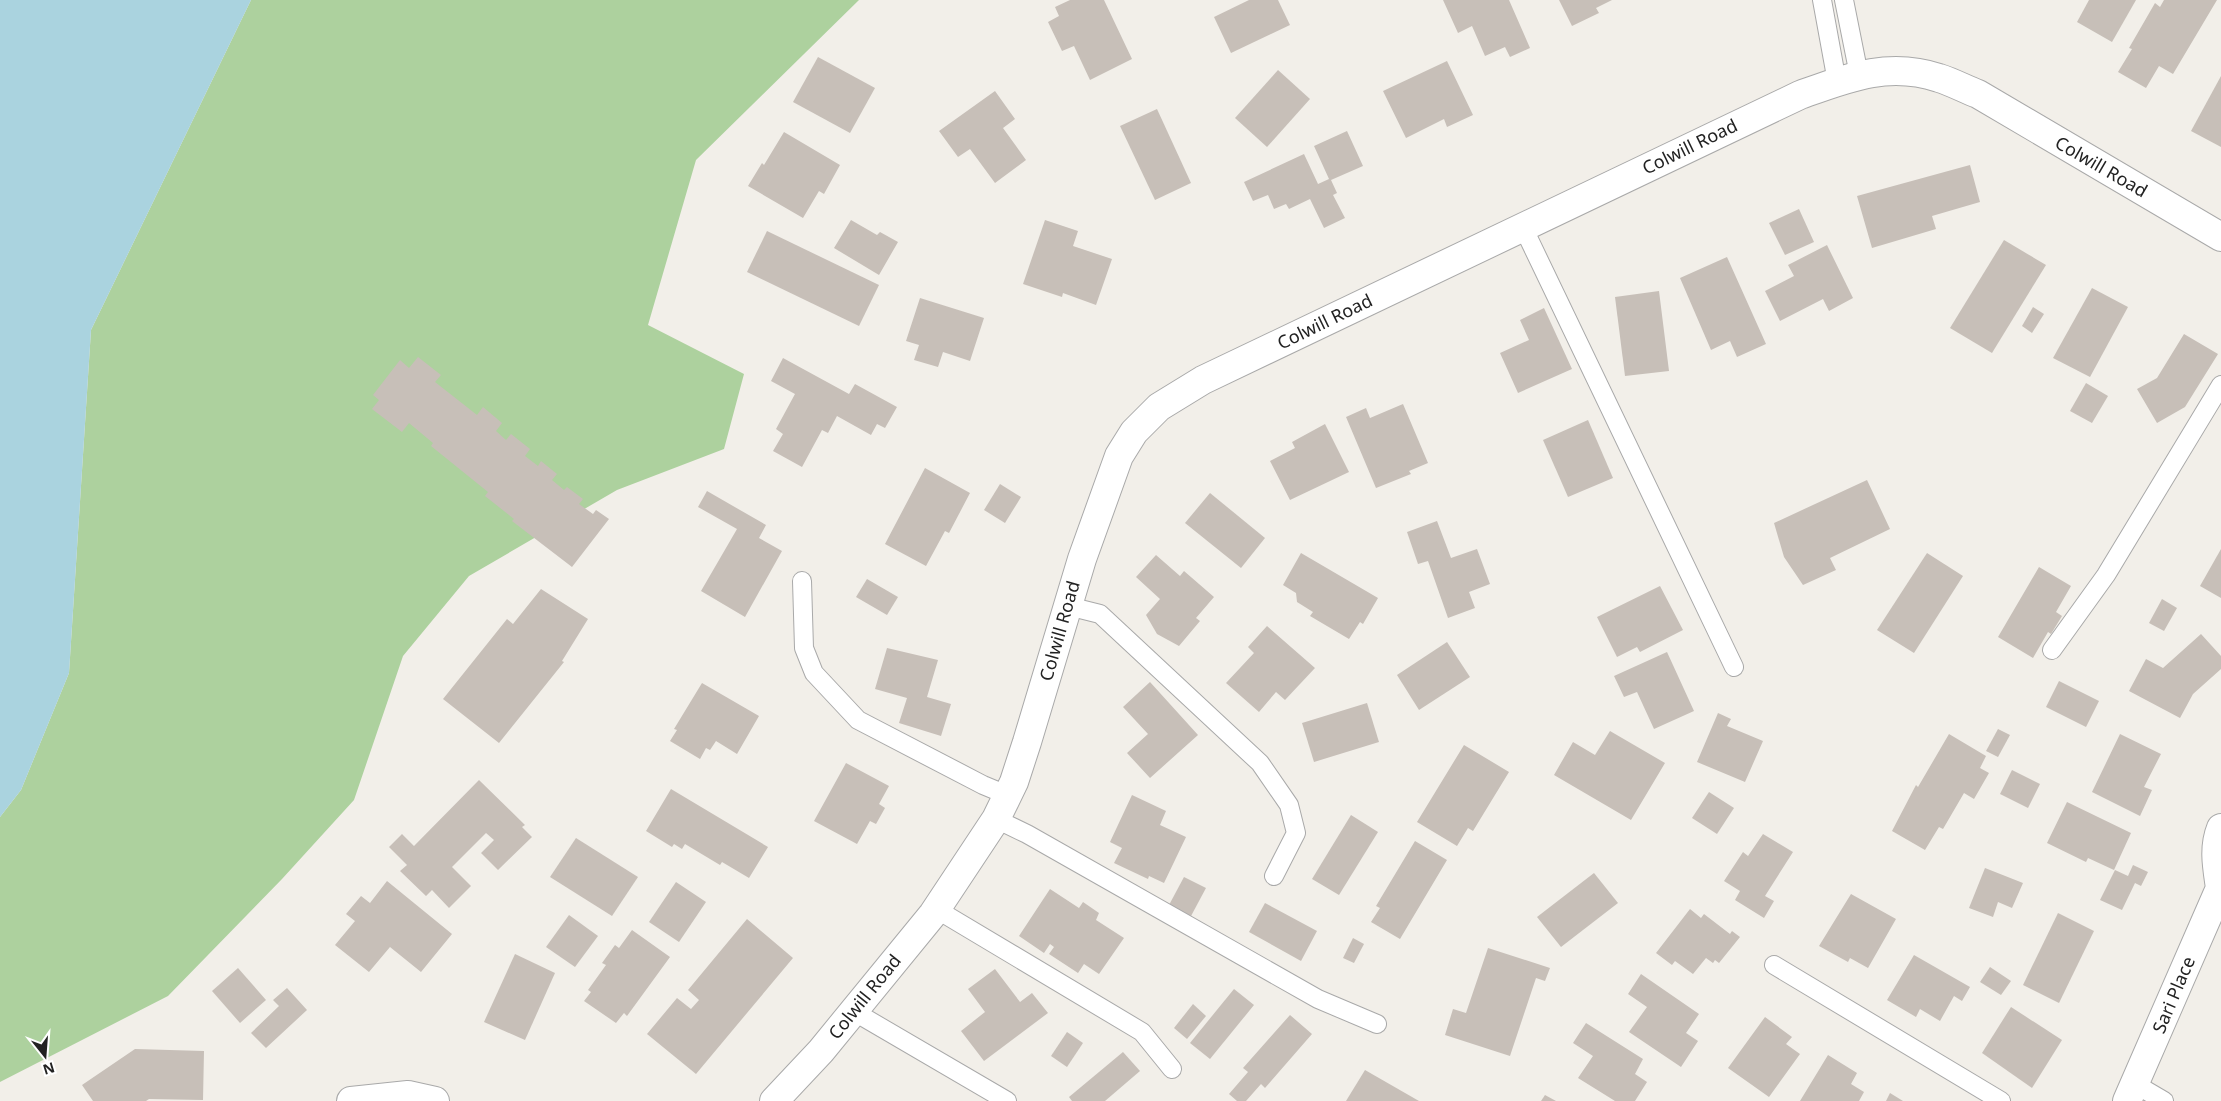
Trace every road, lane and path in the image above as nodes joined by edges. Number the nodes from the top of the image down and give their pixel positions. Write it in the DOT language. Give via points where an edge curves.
graph roads {
  1 [pos="1822,0"];
  2 [pos="1844,0"];
  3 [pos="1848,78"];
  4 [pos="1523,227"];
  5 [pos="2221,237"];
  6 [pos="2221,385"];
  7 [pos="802,581"];
  8 [pos="1068,606"];
  9 [pos="2052,650"];
  10 [pos="1734,667"];
  11 [pos="1002,807"];
  12 [pos="2221,828"];
  13 [pos="1274,876"];
  14 [pos="2221,888"];
  15 [pos="936,909"];
  16 [pos="1774,965"];
  17 [pos="853,1012"];
  18 [pos="1377,1024"];
  19 [pos="1172,1069"];
  20 [pos="2131,1092"];
  21 [pos="351,1101"];
  22 [pos="435,1101"];
  23 [pos="774,1101"];
  24 [pos="1008,1101"];
  25 [pos="2002,1101"];
  26 [pos="2164,1101"];
  1 -- 3 [label="lane"];
  2 -- 3 [label="lane"];
  3 -- 4 [label="street, Colwill Road" via="1800,95"];
  3 -- 5 [label="street, Colwill Road" via="1875,72 1907,72 1938,78 1978,94"];
  4 -- 8 [label="street, Colwill Road" via="1203,380 1159,407 1134,432 1119,456 1090,533"];
  4 -- 10 [label="lane"];
  6 -- 9 [label="lane" via="2106,575"];
  7 -- 11 [label="lane" via="804,648 814,673 858,720 983,785"];
  8 -- 11 [label="street, Colwill Road" via="1027,742"];
  8 -- 13 [label="lane" via="1100,614 1260,762 1288,806 1296,833"];
  11 -- 15 [label="street, Colwill Road"];
  11 -- 18 [label="lane" via="1036,839 1318,999"];
  12 -- 14 [label="street, Sari Place" via="2215,854"];
  14 -- 20 [label="street, Sari Place"];
  15 -- 17 [label="street, Colwill Road"];
  15 -- 19 [label="lane" via="1142,1032"];
  16 -- 25 [label="lane"];
  17 -- 23 [label="street, Colwill Road"];
  17 -- 24 [label="lane"];
  20 -- 26 [label="lane"];
  21 -- 22 [label="street" via="408,1095"];
}
